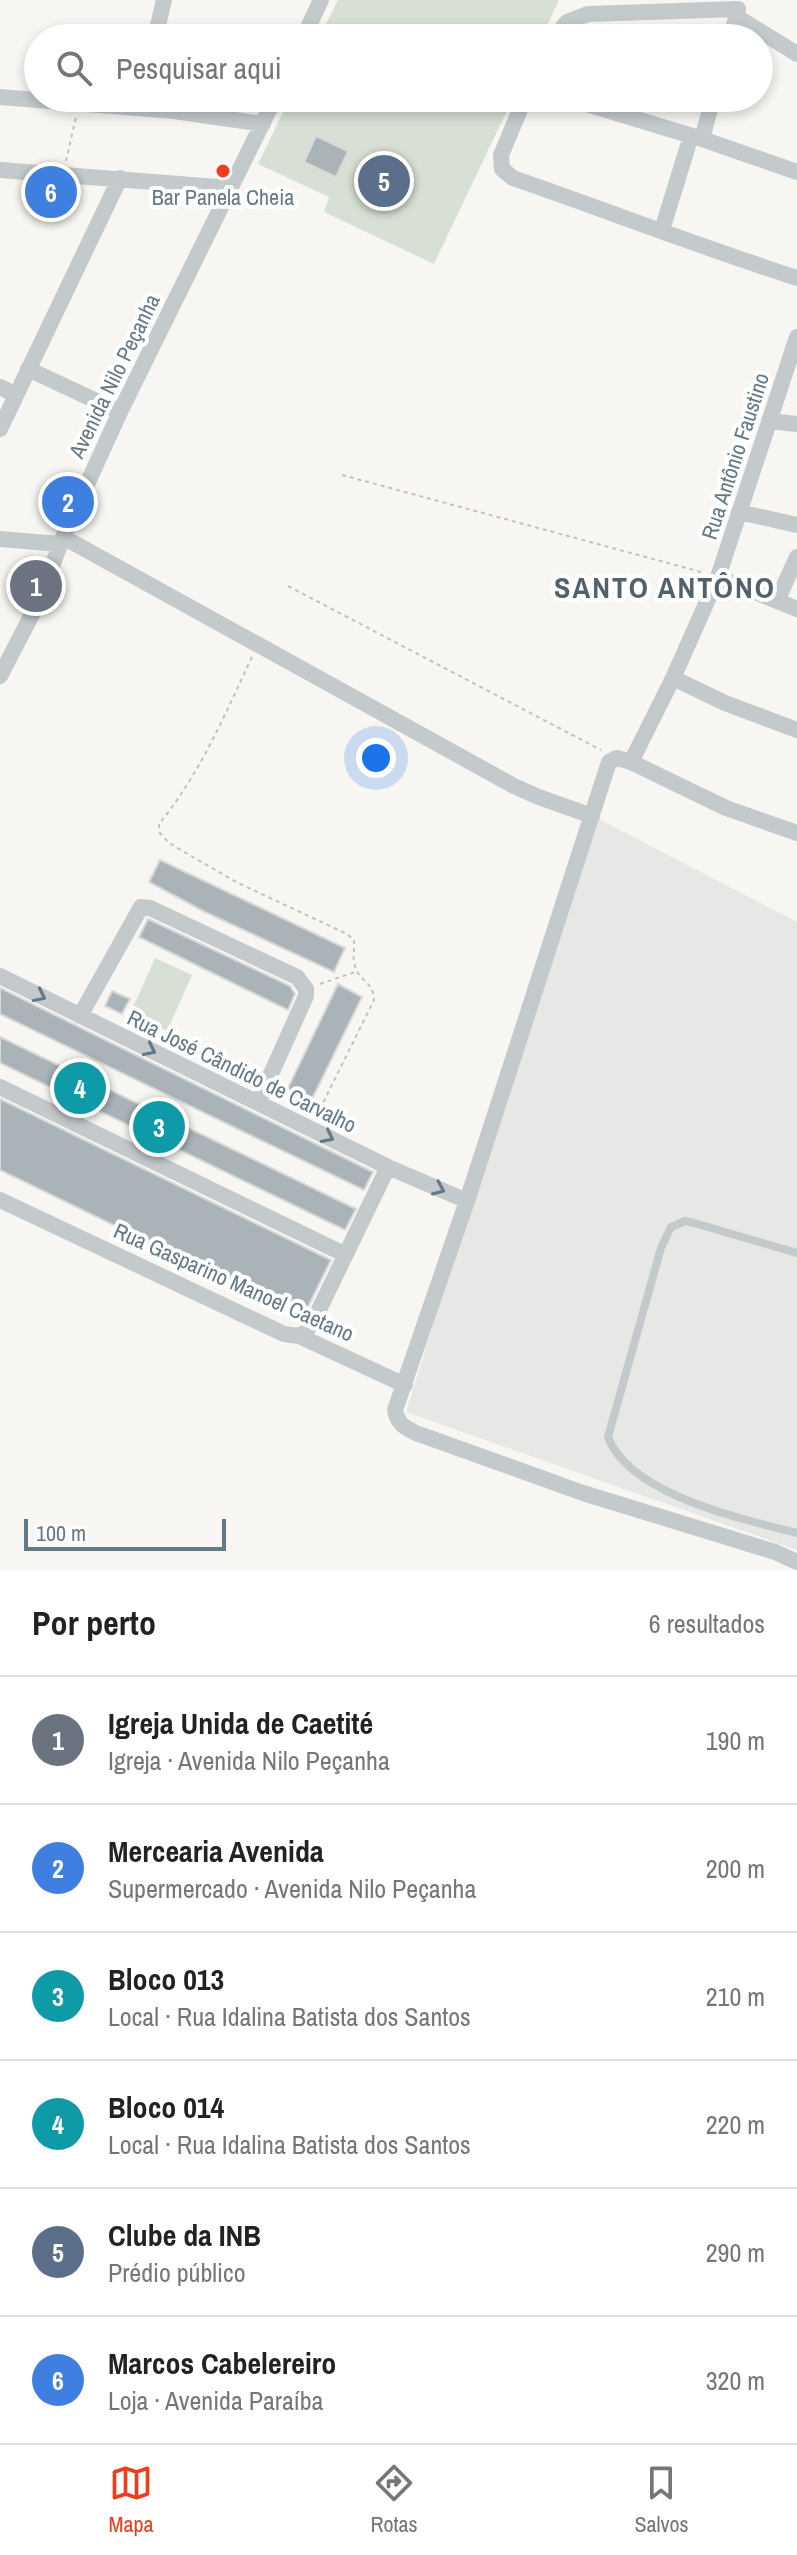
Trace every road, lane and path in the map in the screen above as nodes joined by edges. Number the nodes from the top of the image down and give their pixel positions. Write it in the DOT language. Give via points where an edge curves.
graph roads {
  1 [pos="164,0"];
  2 [pos="321,0"];
  3 [pos="661,7"];
  4 [pos="738,9"];
  5 [pos="158,24"];
  6 [pos="310,24"];
  7 [pos="566,24"];
  8 [pos="758,24"];
  9 [pos="773,36"];
  10 [pos="797,54"];
  11 [pos="0,97"];
  12 [pos="24,99"];
  13 [pos="76,112"];
  14 [pos="192,112"];
  15 [pos="269,112"];
  16 [pos="519,112"];
  17 [pos="612,112"];
  18 [pos="707,112"];
  19 [pos="263,124"];
  20 [pos="697,138"];
  21 [pos="5,170"];
  22 [pos="797,172"];
  23 [pos="63,174"];
  24 [pos="120,178"];
  25 [pos="0,188"];
  26 [pos="230,188"];
  27 [pos="662,230"];
  28 [pos="797,278"];
  29 [pos="797,337"];
  30 [pos="28,369"];
  31 [pos="0,387"];
  32 [pos="16,395"];
  33 [pos="120,412"];
  34 [pos="769,421"];
  35 [pos="797,424"];
  36 [pos="0,429"];
  37 [pos="342,475"];
  38 [pos="739,512"];
  39 [pos="797,525"];
  40 [pos="0,539"];
  41 [pos="62,540"];
  42 [pos="797,557"];
  43 [pos="718,577"];
  44 [pos="288,586"];
  45 [pos="777,601"];
  46 [pos="797,609"];
  47 [pos="258,645"];
  48 [pos="0,676"];
  49 [pos="673,678"];
  50 [pos="797,730"];
  51 [pos="624,760"];
  52 [pos="592,816"];
  53 [pos="797,833"];
  54 [pos="356,971"];
  55 [pos="0,976"];
  56 [pos="306,989"];
  57 [pos="80,1016"];
  58 [pos="0,1087"];
  59 [pos="258,1103"];
  60 [pos="310,1128"];
  61 [pos="388,1167"];
  62 [pos="0,1200"];
  63 [pos="467,1201"];
  64 [pos="797,1253"];
  65 [pos="344,1254"];
  66 [pos="299,1336"];
  67 [pos="405,1385"];
  68 [pos="797,1533"];
  69 [pos="797,1562"];
  1 -- 5 [label="street"];
  2 -- 6 [label="street"];
  3 -- 4 [label="street"];
  3 -- 7 [label="street" via="588,14"];
  4 -- 8 [label="street"];
  9 -- 10 [label="street"];
  11 -- 12 [label="street"];
  13 -- 23 [label="path"];
  14 -- 19 [label="street"];
  15 -- 19 [label="street, Avenida Nilo Peçanha"];
  16 -- 27 [label="street" via="501,155 506,173"];
  17 -- 20 [label="street"];
  18 -- 20 [label="street"];
  19 -- 26 [label="street, Avenida Nilo Peçanha"];
  20 -- 22 [label="street"];
  20 -- 27 [label="street"];
  21 -- 23 [label="street"];
  21 -- 25 [label="street"];
  23 -- 24 [label="street"];
  24 -- 26 [label="street"];
  24 -- 30 [label="street"];
  26 -- 33 [label="street, Avenida Nilo Peçanha"];
  27 -- 28 [label="street"];
  29 -- 34 [label="street, Rua Antônio Faustino"];
  30 -- 32 [label="street"];
  30 -- 33 [label="street"];
  31 -- 32 [label="street"];
  32 -- 36 [label="street"];
  33 -- 41 [label="street, Avenida Nilo Peçanha"];
  34 -- 35 [label="street"];
  34 -- 38 [label="street, Rua Antônio Faustino"];
  37 -- 43 [label="path"];
  38 -- 39 [label="street"];
  38 -- 43 [label="street, Rua Antônio Faustino"];
  40 -- 41 [label="street"];
  41 -- 47 [label="street"];
  41 -- 48 [label="street, Avenida Nilo Peçanha" via="39,601"];
  42 -- 45 [label="street"];
  43 -- 45 [label="street"];
  43 -- 49 [label="street, Rua Antônio Faustino"];
  44 -- 51 [label="path"];
  45 -- 46 [label="street"];
  47 -- 52 [label="street" via="514,786"];
  47 -- 54 [label="path" via="211,745 159,824 159,832 236,882 349,935 355,943"];
  49 -- 50 [label="street"];
  49 -- 51 [label="street, Rua Antônio Faustino"];
  51 -- 52 [label="street, Rua Antônio Faustino" via="608,764"];
  51 -- 53 [label="street" via="726,808"];
  52 -- 63 [label="street, Rua Antônio Faustino"];
  54 -- 56 [label="path"];
  54 -- 60 [label="path" via="371,987 374,1000"];
  55 -- 57 [label="street, Rua José Cândido de Carvalho, one-way"];
  56 -- 57 [label="street" via="297,977 144,906"];
  56 -- 59 [label="street"];
  57 -- 59 [label="street, Rua José Cândido de Carvalho, one-way"];
  58 -- 65 [label="street"];
  59 -- 60 [label="street, Rua José Cândido de Carvalho"];
  60 -- 61 [label="street, Rua José Cândido de Carvalho, one-way"];
  61 -- 63 [label="street, Rua José Cândido de Carvalho, one-way"];
  61 -- 65 [label="street"];
  62 -- 66 [label="street, Rua Gasparino Manoel Caetano" via="284,1334"];
  63 -- 67 [label="street, Rua Antônio Faustino"];
  64 -- 68 [label="lane" via="685,1221 671,1227 608,1437 632,1468 685,1500"];
  65 -- 66 [label="street" via="314,1320"];
  66 -- 67 [label="street, Rua Gasparino Manoel Caetano"];
  67 -- 69 [label="street, Rua Antônio Faustino" via="396,1416 416,1433"];
}
